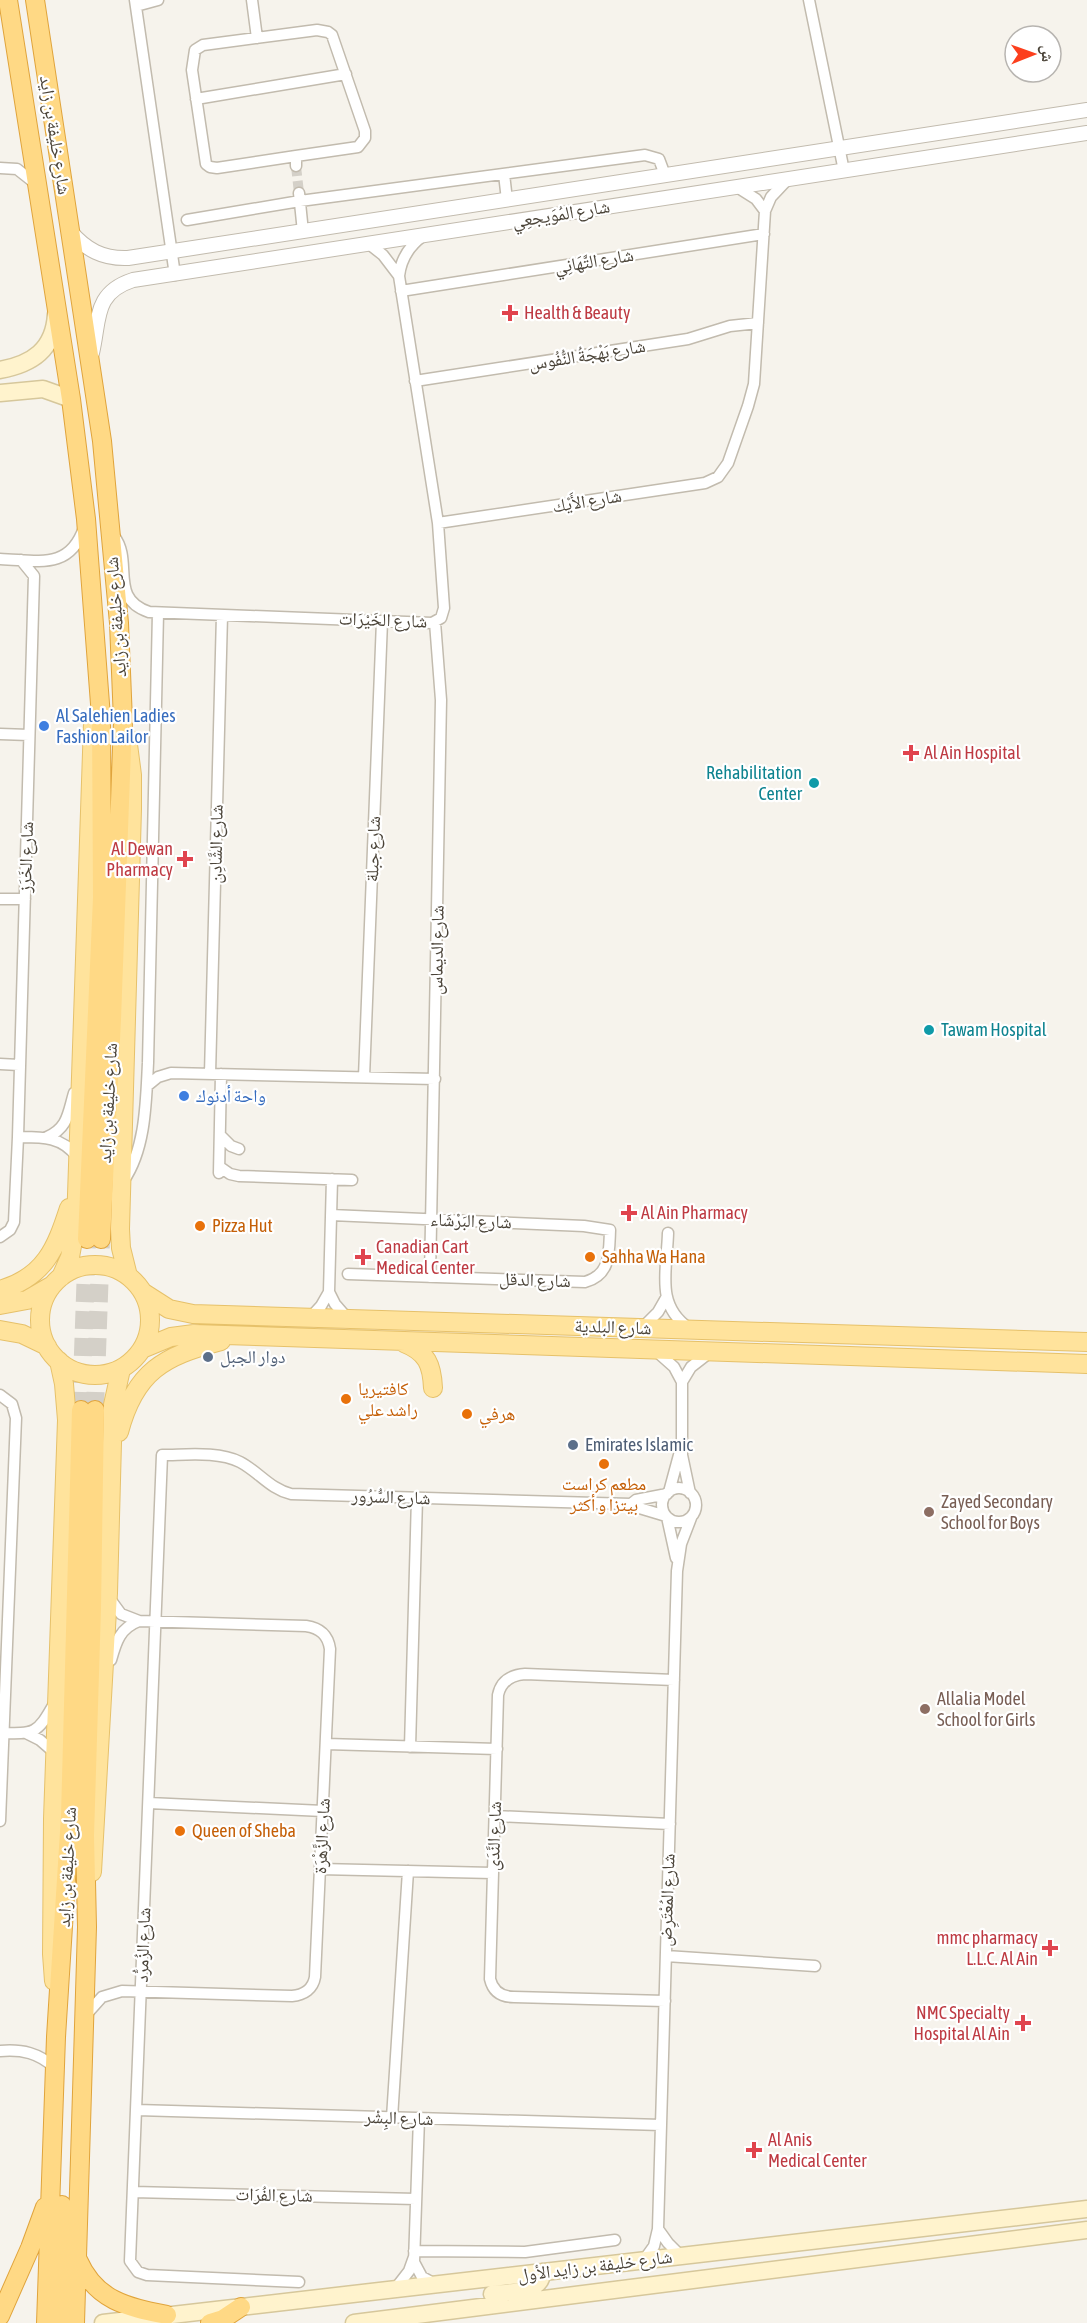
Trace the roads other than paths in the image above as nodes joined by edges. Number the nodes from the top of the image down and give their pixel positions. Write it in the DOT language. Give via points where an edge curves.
graph roads {
  1 [pos="1,0"];
  2 [pos="8,0"];
  3 [pos="35,0"];
  4 [pos="158,0"];
  5 [pos="252,0"];
  6 [pos="809,0"];
  7 [pos="136,3"];
  8 [pos="0,5"];
  9 [pos="257,38"];
  10 [pos="346,74"];
  11 [pos="196,99"];
  12 [pos="1087,110"];
  13 [pos="1087,133"];
  14 [pos="839,148"];
  15 [pos="0,168"];
  16 [pos="843,171"];
  17 [pos="504,174"];
  18 [pos="665,175"];
  19 [pos="787,180"];
  20 [pos="38,186"];
  21 [pos="737,187"];
  22 [pos="299,197"];
  23 [pos="507,200"];
  24 [pos="765,211"];
  25 [pos="387,219"];
  26 [pos="187,220"];
  27 [pos="70,231"];
  28 [pos="303,232"];
  29 [pos="764,234"];
  30 [pos="423,236"];
  31 [pos="369,244"];
  32 [pos="172,252"];
  33 [pos="175,274"];
  34 [pos="399,276"];
  35 [pos="401,291"];
  36 [pos="57,310"];
  37 [pos="758,323"];
  38 [pos="90,361"];
  39 [pos="0,370"];
  40 [pos="415,381"];
  41 [pos="0,393"];
  42 [pos="71,399"];
  43 [pos="86,519"];
  44 [pos="438,523"];
  45 [pos="109,530"];
  46 [pos="0,560"];
  47 [pos="21,560"];
  48 [pos="51,561"];
  49 [pos="34,576"];
  50 [pos="158,613"];
  51 [pos="222,615"];
  52 [pos="382,621"];
  53 [pos="435,622"];
  54 [pos="99,685"];
  55 [pos="123,721"];
  56 [pos="0,735"];
  57 [pos="29,735"];
  58 [pos="0,898"];
  59 [pos="25,899"];
  60 [pos="148,1057"];
  61 [pos="0,1064"];
  62 [pos="19,1065"];
  63 [pos="171,1073"];
  64 [pos="216,1074"];
  65 [pos="364,1077"];
  66 [pos="80,1079"];
  67 [pos="435,1079"];
  68 [pos="147,1086"];
  69 [pos="220,1135"];
  70 [pos="18,1137"];
  71 [pos="47,1137"];
  72 [pos="77,1157"];
  73 [pos="220,1167"];
  74 [pos="332,1179"];
  75 [pos="352,1180"];
  76 [pos="121,1185"];
  77 [pos="76,1189"];
  78 [pos="332,1215"];
  79 [pos="431,1219"];
  80 [pos="610,1230"];
  81 [pos="668,1233"];
  82 [pos="0,1237"];
  83 [pos="348,1274"];
  84 [pos="128,1276"];
  85 [pos="430,1277"];
  86 [pos="58,1280"];
  87 [pos="0,1290"];
  88 [pos="329,1292"];
  89 [pos="144,1293"];
  90 [pos="666,1298"];
  91 [pos="0,1305"];
  92 [pos="310,1318"];
  93 [pos="348,1319"];
  94 [pos="641,1328"];
  95 [pos="0,1330"];
  96 [pos="691,1330"];
  97 [pos="240,1336"];
  98 [pos="399,1341"];
  99 [pos="1087,1342"];
  100 [pos="47,1346"];
  101 [pos="142,1349"];
  102 [pos="654,1350"];
  103 [pos="712,1352"];
  104 [pos="59,1362"];
  105 [pos="1087,1364"];
  106 [pos="122,1369"];
  107 [pos="682,1382"];
  108 [pos="433,1388"];
  109 [pos="0,1395"];
  110 [pos="681,1443"];
  111 [pos="162,1455"];
  112 [pos="112,1460"];
  113 [pos="690,1492"];
  114 [pos="668,1493"];
  115 [pos="417,1498"];
  116 [pos="630,1504"];
  117 [pos="667,1517"];
  118 [pos="691,1518"];
  119 [pos="5,1569"];
  120 [pos="677,1570"];
  121 [pos="108,1593"];
  122 [pos="138,1621"];
  123 [pos="155,1622"];
  124 [pos="674,1680"];
  125 [pos="104,1684"];
  126 [pos="58,1698"];
  127 [pos="2,1733"];
  128 [pos="26,1733"];
  129 [pos="326,1744"];
  130 [pos="410,1747"];
  131 [pos="496,1749"];
  132 [pos="56,1755"];
  133 [pos="149,1803"];
  134 [pos="323,1811"];
  135 [pos="495,1816"];
  136 [pos="0,1821"];
  137 [pos="670,1824"];
  138 [pos="320,1869"];
  139 [pos="408,1871"];
  140 [pos="493,1873"];
  141 [pos="87,1927"];
  142 [pos="666,1956"];
  143 [pos="815,1966"];
  144 [pos="141,1990"];
  145 [pos="665,2001"];
  146 [pos="85,2016"];
  147 [pos="56,2037"];
  148 [pos="0,2051"];
  149 [pos="55,2068"];
  150 [pos="136,2110"];
  151 [pos="392,2118"];
  152 [pos="419,2118"];
  153 [pos="661,2126"];
  154 [pos="52,2161"];
  155 [pos="51,2186"];
  156 [pos="133,2192"];
  157 [pos="416,2199"];
  158 [pos="1087,2209"];
  159 [pos="1047,2212"];
  160 [pos="658,2229"];
  161 [pos="1087,2230"];
  162 [pos="615,2240"];
  163 [pos="804,2240"];
  164 [pos="974,2244"];
  165 [pos="414,2254"];
  166 [pos="681,2256"];
  167 [pos="78,2258"];
  168 [pos="644,2260"];
  169 [pos="549,2271"];
  170 [pos="299,2282"];
  171 [pos="436,2284"];
  172 [pos="395,2289"];
  173 [pos="619,2289"];
  174 [pos="592,2292"];
  175 [pos="241,2307"];
  176 [pos="430,2313"];
  177 [pos="0,2316"];
  178 [pos="167,2316"];
  179 [pos="46,2323"];
  180 [pos="62,2323"];
  181 [pos="75,2323"];
  182 [pos="103,2323"];
  183 [pos="210,2323"];
  184 [pos="354,2323"];
  1 -- 8 [label="highway"];
  2 -- 20 [label="highway, شارع خليفة بن زايد"];
  3 -- 27 [label="highway, شارع خليفة بن زايد"];
  4 -- 7 [label="street"];
  5 -- 9 [label="street"];
  6 -- 14 [label="street"];
  7 -- 32 [label="street"];
  9 -- 10 [label="street" via="328,32"];
  9 -- 11 [label="street" via="203,45 195,50 192,70"];
  10 -- 11 [label="street"];
  10 -- 11 [label="street" via="365,131 364,142 358,147 296,161 210,167 205,160"];
  12 -- 14 [label="street, شارع المُوَيجعِي"];
  13 -- 16 [label="street, شارع المُوَيجعِي"];
  14 -- 16 [label="street"];
  14 -- 18 [label="street, شارع المُوَيجعِي"];
  15 -- 20 [label="street" via="17,170"];
  16 -- 19 [label="street, شارع المُوَيجعِي"];
  17 -- 18 [label="street" via="645,155 659,159"];
  17 -- 22 [label="street"];
  17 -- 23 [label="street"];
  18 -- 23 [label="street, شارع المُوَيجعِي"];
  19 -- 21 [label="street, شارع المُوَيجعِي"];
  19 -- 24 [label="street" via="771,197"];
  20 -- 36 [label="highway, شارع خليفة بن زايد"];
  21 -- 24 [label="street" via="756,199"];
  21 -- 30 [label="street, شارع المُوَيجعِي"];
  22 -- 26 [label="street"];
  22 -- 28 [label="street"];
  23 -- 25 [label="street, شارع المُوَيجعِي"];
  24 -- 29 [label="street"];
  25 -- 28 [label="street, شارع المُوَيجعِي"];
  25 -- 31 [label="street" via="370,233"];
  27 -- 32 [label="street, شارع المُوَيجعِي" via="87,248 111,258"];
  27 -- 38 [label="highway, شارع خليفة بن زايد"];
  28 -- 32 [label="street, شارع المُوَيجعِي"];
  29 -- 35 [label="street, شارع التَّهَانِي"];
  29 -- 37 [label="street"];
  30 -- 31 [label="street, شارع المُوَيجعِي"];
  30 -- 34 [label="street, شارع الخَيْرَات" via="404,256"];
  31 -- 33 [label="street, شارع المُوَيجعِي"];
  31 -- 34 [label="street"];
  32 -- 33 [label="street"];
  33 -- 38 [label="street, شارع المُوَيجعِي" via="133,280 112,291 99,310"];
  34 -- 35 [label="street, شارع الخَيْرَات"];
  35 -- 40 [label="street, شارع الخَيْرَات"];
  36 -- 39 [label="main road" via="50,340 37,356 20,366"];
  36 -- 42 [label="highway, شارع خليفة بن زايد"];
  37 -- 40 [label="street, شارع بَهْجَةُ النُّفُوس" via="729,326 688,339"];
  37 -- 44 [label="street, شارع الأَيْك" via="753,391 728,463 718,477 705,483"];
  38 -- 45 [label="highway, شارع خليفة بن زايد"];
  40 -- 44 [label="street, شارع الخَيْرَات"];
  41 -- 42 [label="main road" via="43,389"];
  42 -- 43 [label="highway, شارع خليفة بن زايد"];
  43 -- 48 [label="street" via="72,550"];
  43 -- 54 [label="highway, شارع خليفة بن زايد"];
  44 -- 53 [label="street, شارع الخَيْرَات" via="444,611"];
  45 -- 50 [label="street, شارع الخَيْرَات" via="121,548 127,596 140,609"];
  45 -- 55 [label="highway, شارع خليفة بن زايد" via="119,623"];
  46 -- 47 [label="street"];
  47 -- 48 [label="street"];
  47 -- 49 [label="street"];
  48 -- 49 [label="street"];
  49 -- 57 [label="street, شارع الخَرَز"];
  50 -- 51 [label="street, شارع الخَيْرَات"];
  50 -- 60 [label="street"];
  51 -- 52 [label="street, شارع الخَيْرَات"];
  51 -- 64 [label="street, شارع الشَّادِن"];
  52 -- 53 [label="street, شارع الخَيْرَات"];
  52 -- 65 [label="street, شارع جبلة"];
  53 -- 67 [label="street, شارع الديماس" via="441,700"];
  54 -- 55 [label="highway, شارع خليفة بن زايد" via="102,898 94,1239 112,1019"];
  54 -- 66 [label="main road" via="93,719"];
  55 -- 76 [label="main road" via="133,792"];
  56 -- 57 [label="street"];
  57 -- 59 [label="street, شارع الخَرَز"];
  58 -- 59 [label="street"];
  59 -- 62 [label="street, شارع الخَرَز"];
  60 -- 63 [label="street"];
  60 -- 68 [label="street"];
  61 -- 62 [label="street"];
  62 -- 70 [label="street, شارع الخَرَز"];
  63 -- 64 [label="street"];
  63 -- 68 [label="street"];
  64 -- 65 [label="street"];
  64 -- 69 [label="street, شارع الشَّادِن"];
  65 -- 67 [label="street"];
  66 -- 71 [label="street" via="67,1120"];
  66 -- 72 [label="main road"];
  67 -- 79 [label="street, شارع الديماس"];
  68 -- 76 [label="street" via="136,1154"];
  69 -- 73 [label="street, شارع الشَّادِن"];
  69 -- 73 [label="street" via="239,1149 228,1152"];
  70 -- 71 [label="street"];
  70 -- 82 [label="street, شارع الخَرَز" via="14,1222"];
  71 -- 72 [label="street" via="64,1144"];
  72 -- 77 [label="main road"];
  73 -- 74 [label="street" via="239,1176"];
  74 -- 75 [label="street"];
  74 -- 78 [label="street"];
  76 -- 84 [label="main road" via="120,1239"];
  77 -- 86 [label="main road" via="75,1235 70,1257"];
  77 -- 87 [label="main road" via="62,1234 51,1253 28,1277"];
  78 -- 79 [label="street, شارع البَرْشَاء"];
  78 -- 88 [label="street"];
  79 -- 80 [label="street, شارع البَرْشَاء"];
  79 -- 85 [label="street, شارع الديماس"];
  80 -- 85 [label="street, شارع الدقل" via="606,1267 585,1282"];
  81 -- 90 [label="street"];
  83 -- 85 [label="street, شارع الدقل"];
  84 -- 86 [label="main road" via="94,1265 77,1268"];
  84 -- 89 [label="main road"];
  86 -- 91 [label="main road" via="27,1300"];
  86 -- 100 [label="main road" via="44,1300 40,1318"];
  88 -- 92 [label="street"];
  88 -- 93 [label="street"];
  89 -- 92 [label="main road, شارع البلدية" via="169,1309 193,1314"];
  89 -- 101 [label="main road" via="150,1320"];
  90 -- 94 [label="street"];
  90 -- 96 [label="street" via="675,1317"];
  92 -- 93 [label="main road, شارع البلدية"];
  93 -- 94 [label="main road, شارع البلدية"];
  94 -- 96 [label="main road, شارع البلدية"];
  95 -- 100 [label="main road" via="22,1334"];
  96 -- 99 [label="main road, شارع البلدية"];
  97 -- 98 [label="main road, شارع البلدية"];
  97 -- 101 [label="main road, شارع البلدية" via="183,1335"];
  97 -- 112 [label="main road" via="184,1352 154,1369 138,1386 127,1407"];
  98 -- 102 [label="main road, شارع البلدية"];
  98 -- 108 [label="main road" via="425,1357 430,1364"];
  100 -- 104 [label="main road"];
  101 -- 106 [label="main road"];
  102 -- 103 [label="main road, شارع البلدية"];
  102 -- 107 [label="street" via="674,1367"];
  103 -- 105 [label="main road, شارع البلدية"];
  103 -- 107 [label="street" via="691,1367"];
  104 -- 106 [label="main road" via="75,1372 94,1376"];
  104 -- 126 [label="main road" via="67,1420"];
  106 -- 112 [label="main road" via="113,1405"];
  107 -- 110 [label="street"];
  109 -- 119 [label="street" via="12,1404 16,1418"];
  110 -- 113 [label="street"];
  110 -- 114 [label="street"];
  111 -- 115 [label="street, شارع السُّرُور" via="231,1458 273,1487 291,1494"];
  111 -- 123 [label="street, شارع الزُمرُّد"];
  112 -- 121 [label="main road"];
  113 -- 114 [label="street" via="680,1489"];
  113 -- 118 [label="street" via="696,1506"];
  114 -- 116 [label="street, شارع السُّرُور"];
  114 -- 117 [label="street" via="663,1505"];
  115 -- 116 [label="street, شارع السُّرُور"];
  115 -- 130 [label="street"];
  116 -- 117 [label="street, شارع السُّرُور"];
  117 -- 118 [label="street" via="679,1522"];
  117 -- 120 [label="street, شارع المُعْتَرِض"];
  118 -- 120 [label="street, شارع المُعْتَرِض"];
  119 -- 127 [label="street"];
  120 -- 124 [label="street, شارع المُعْتَرِض"];
  121 -- 122 [label="street, شارع الزَّهْرَة" via="116,1610"];
  121 -- 125 [label="main road"];
  122 -- 123 [label="street, شارع الزَّهْرَة"];
  122 -- 125 [label="street" via="119,1635"];
  123 -- 129 [label="street, شارع الزَّهْرَة" via="306,1626 321,1631 330,1649"];
  123 -- 133 [label="street, شارع الزُمرُّد"];
  124 -- 131 [label="street, شارع النَّدَى" via="514,1676 499,1691"];
  124 -- 137 [label="street, شارع المُعْتَرِض"];
  125 -- 141 [label="main road"];
  126 -- 128 [label="street" via="41,1726"];
  126 -- 132 [label="main road"];
  127 -- 128 [label="street"];
  127 -- 136 [label="street"];
  128 -- 132 [label="street" via="47,1744"];
  129 -- 130 [label="street"];
  129 -- 134 [label="street, شارع الزَّهْرَة"];
  130 -- 131 [label="street"];
  131 -- 135 [label="street, شارع النَّدَى"];
  132 -- 147 [label="main road" via="52,1936"];
  133 -- 134 [label="street"];
  133 -- 144 [label="street, شارع الزُمرُّد"];
  134 -- 138 [label="street, شارع الزَّهْرَة"];
  135 -- 137 [label="street"];
  135 -- 140 [label="street, شارع النَّدَى"];
  137 -- 142 [label="street, شارع المُعْتَرِض"];
  138 -- 139 [label="street"];
  138 -- 144 [label="street, شارع الزَّهْرَة" via="315,1977 308,1991 292,1996"];
  139 -- 140 [label="street"];
  139 -- 151 [label="street"];
  140 -- 145 [label="street, شارع النَّدَى" via="490,1974 497,1992 514,1997"];
  141 -- 146 [label="highway, شارع خليفة بن زايد"];
  141 -- 147 [label="highway, شارع خليفة بن زايد" via="85,1836 92,1608 88,1410"];
  142 -- 143 [label="street"];
  142 -- 145 [label="street, شارع المُعْتَرِض"];
  144 -- 146 [label="street, شارع الزَّهْرَة" via="108,1994"];
  144 -- 150 [label="street, شارع الزُمرُّد"];
  145 -- 153 [label="street, شارع المُعْتَرِض"];
  146 -- 167 [label="highway, شارع خليفة بن زايد"];
  147 -- 149 [label="highway, شارع خليفة بن زايد"];
  148 -- 149 [label="street" via="28,2052"];
  149 -- 154 [label="highway, شارع خليفة بن زايد"];
  150 -- 151 [label="street, شارع البِشْر"];
  150 -- 156 [label="street, شارع الزُمرُّد"];
  151 -- 152 [label="street, شارع البِشْر"];
  152 -- 153 [label="street, شارع البِشْر"];
  152 -- 157 [label="street"];
  153 -- 160 [label="street, شارع المُعْتَرِض"];
  154 -- 155 [label="highway, شارع خليفة بن زايد"];
  154 -- 180 [label="highway" via="63,2183"];
  155 -- 177 [label="highway" via="30,2248"];
  155 -- 179 [label="highway, شارع خليفة بن زايد"];
  156 -- 157 [label="street, شارع الفُرَات"];
  156 -- 170 [label="street, شارع الزُمرُّد" via="130,2256 138,2272"];
  157 -- 165 [label="street"];
  158 -- 159 [label="main road, شارع خليفة بن زايد الأول"];
  159 -- 163 [label="main road, شارع خليفة بن زايد الأول"];
  159 -- 164 [label="main road" via="1042,2224 990,2232"];
  160 -- 166 [label="street"];
  160 -- 168 [label="street, شارع المُعْتَرِض" via="654,2246"];
  161 -- 164 [label="main road, شارع خليفة بن زايد الأول"];
  162 -- 165 [label="street" via="525,2252"];
  163 -- 166 [label="main road, شارع خليفة بن زايد الأول"];
  163 -- 173 [label="main road" via="777,2254 628,2273 620,2279"];
  164 -- 173 [label="main road, شارع خليفة بن زايد الأول"];
  165 -- 171 [label="street" via="418,2272"];
  165 -- 172 [label="street" via="409,2271"];
  166 -- 168 [label="main road, شارع خليفة بن زايد الأول"];
  167 -- 178 [label="highway" via="90,2280 112,2300"];
  167 -- 181 [label="highway, شارع خليفة بن زايد"];
  168 -- 169 [label="main road, شارع خليفة بن زايد الأول"];
  169 -- 171 [label="main road, شارع خليفة بن زايد الأول"];
  169 -- 174 [label="main road" via="572,2277"];
  169 -- 176 [label="main road" via="535,2287 449,2301"];
  171 -- 172 [label="main road, شارع خليفة بن زايد الأول"];
  172 -- 175 [label="main road, شارع خليفة بن زايد الأول"];
  173 -- 174 [label="main road, شارع خليفة بن زايد الأول"];
  174 -- 176 [label="main road, شارع خليفة بن زايد الأول"];
  175 -- 178 [label="main road, شارع خليفة بن زايد الأول"];
  175 -- 183 [label="highway"];
  176 -- 184 [label="main road, شارع خليفة بن زايد الأول"];
  178 -- 182 [label="main road, شارع خليفة بن زايد الأول"];
}
